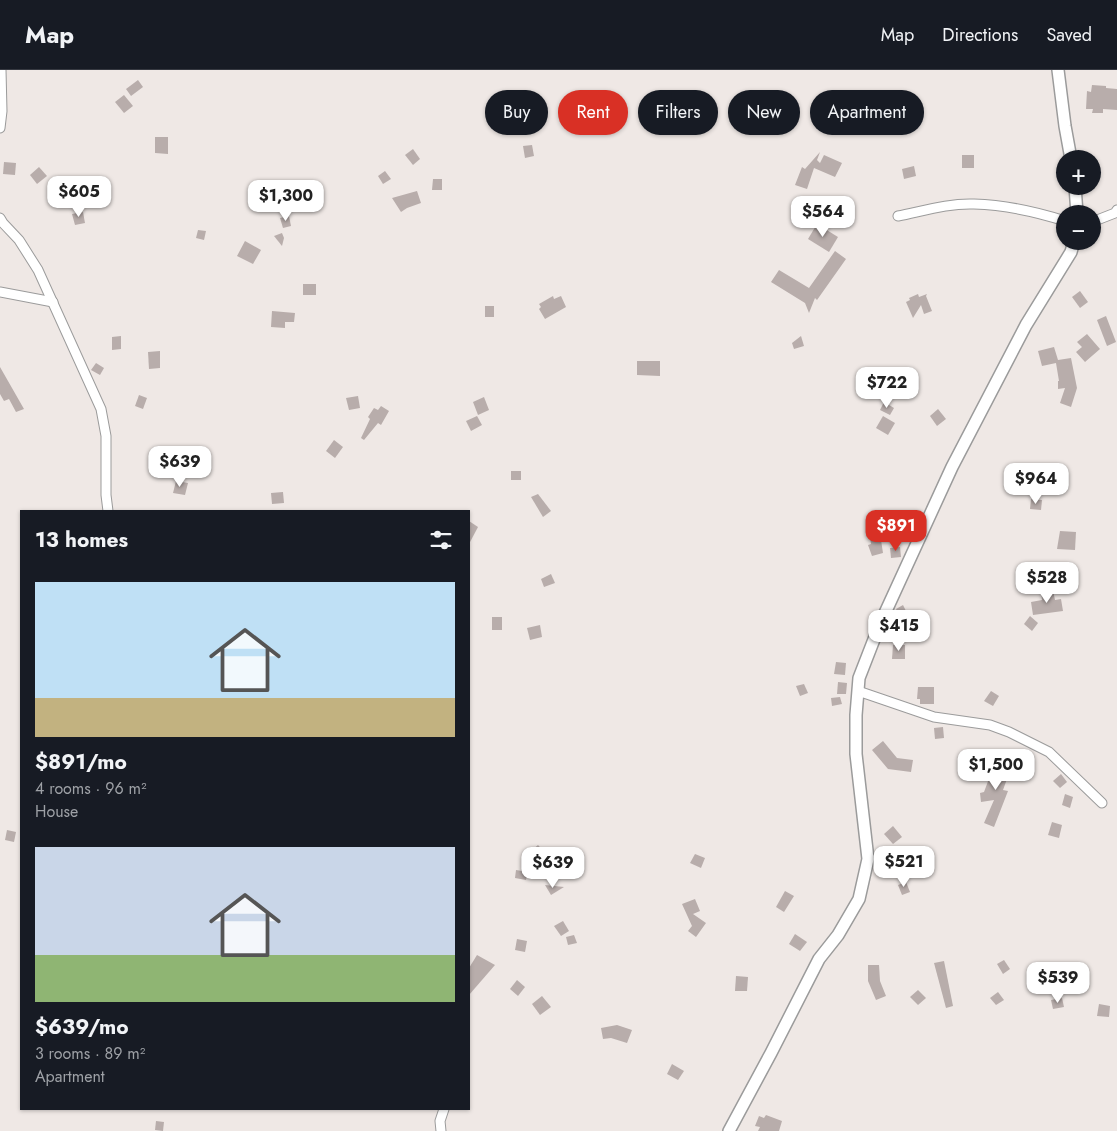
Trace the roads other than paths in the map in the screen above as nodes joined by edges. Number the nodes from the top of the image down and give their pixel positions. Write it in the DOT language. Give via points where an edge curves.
graph roads {
  1 [pos="2,70"];
  2 [pos="1058,70"];
  3 [pos="0,128"];
  4 [pos="1070,150"];
  5 [pos="1117,210"];
  6 [pos="898,216"];
  7 [pos="0,218"];
  8 [pos="1056,218"];
  9 [pos="1101,218"];
  10 [pos="1072,250"];
  11 [pos="0,292"];
  12 [pos="53,302"];
  13 [pos="108,510"];
  14 [pos="858,691"];
  15 [pos="1102,804"];
  16 [pos="444,1110"];
  17 [pos="441,1131"];
  18 [pos="729,1131"];
  1 -- 3 [label="street"];
  2 -- 4 [label="street"];
  5 -- 9 [label="street"];
  6 -- 8 [label="street" via="974,204"];
  7 -- 12 [label="street" via="38,270"];
  10 -- 14 [label="street" via="1026,325 952,467 880,624 859,678"];
  11 -- 12 [label="street"];
  12 -- 13 [label="street" via="101,408 106,436"];
  14 -- 15 [label="street" via="934,717 990,725 1009,732 1049,752"];
  14 -- 18 [label="street" via="856,754 868,859 859,899 819,959"];
  16 -- 17 [label="street"];
}
